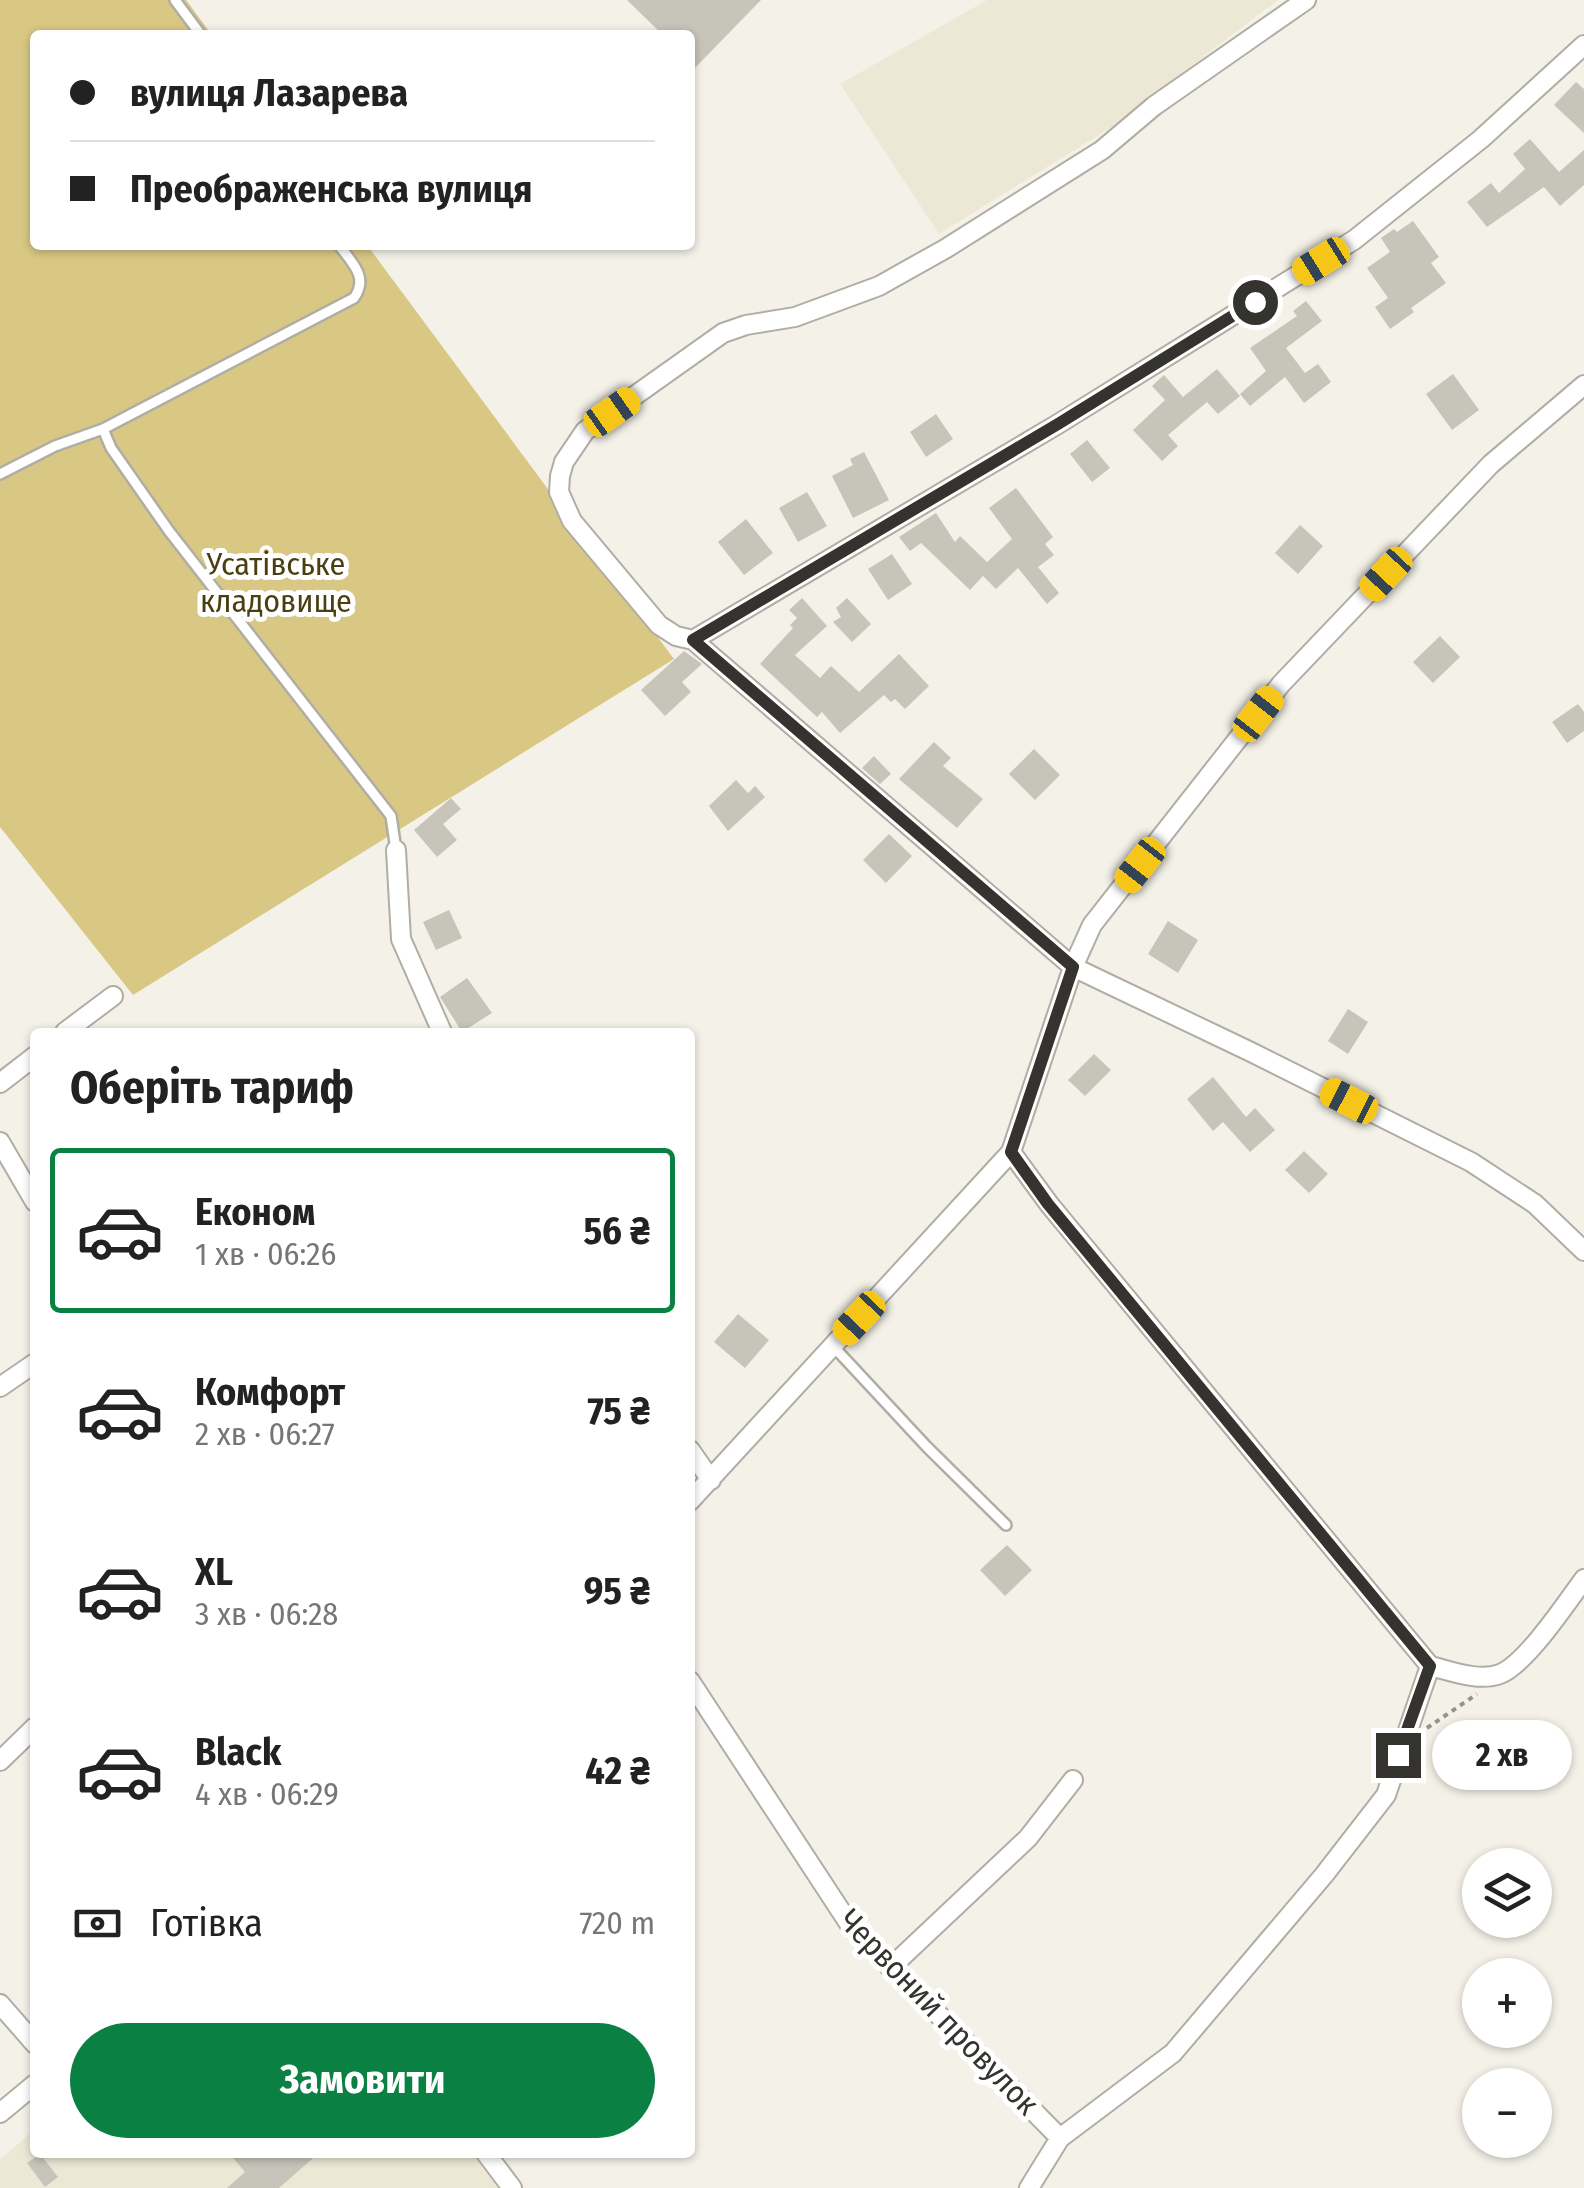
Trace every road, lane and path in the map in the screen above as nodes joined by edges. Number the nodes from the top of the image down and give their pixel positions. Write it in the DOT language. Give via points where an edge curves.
graph roads {
  1 [pos="175,0"];
  2 [pos="1306,0"];
  3 [pos="197,30"];
  4 [pos="1584,44"];
  5 [pos="342,250"];
  6 [pos="1584,385"];
  7 [pos="104,429"];
  8 [pos="0,474"];
  9 [pos="693,640"];
  10 [pos="396,850"];
  11 [pos="1073,967"];
  12 [pos="112,996"];
  13 [pos="70,1028"];
  14 [pos="440,1028"];
  15 [pos="30,1060"];
  16 [pos="0,1083"];
  17 [pos="0,1142"];
  18 [pos="1011,1152"];
  19 [pos="30,1193"];
  20 [pos="1584,1250"];
  21 [pos="834,1346"];
  22 [pos="30,1366"];
  23 [pos="0,1386"];
  24 [pos="695,1457"];
  25 [pos="711,1480"];
  26 [pos="695,1496"];
  27 [pos="1006,1525"];
  28 [pos="1584,1579"];
  29 [pos="1430,1666"];
  30 [pos="1500,1674"];
  31 [pos="695,1690"];
  32 [pos="30,1732"];
  33 [pos="1420,1733"];
  34 [pos="0,1761"];
  35 [pos="1073,1780"];
  36 [pos="890,1968"];
  37 [pos="0,2004"];
  38 [pos="30,2038"];
  39 [pos="30,2088"];
  40 [pos="0,2112"];
  41 [pos="1060,2138"];
  42 [pos="490,2158"];
  43 [pos="512,2188"];
  44 [pos="1029,2188"];
  1 -- 3 [label="lane"];
  2 -- 9 [label="street" via="1102,150 945,249 879,286 795,317 723,333 585,431 560,476 559,492 572,521 659,625"];
  4 -- 9 [label="street" via="1481,139 1354,240"];
  5 -- 7 [label="lane" via="362,278 354,298"];
  6 -- 11 [label="street" via="1491,464 1281,684 1092,926"];
  7 -- 8 [label="lane"];
  7 -- 10 [label="lane" via="110,448 169,531 391,816"];
  9 -- 11 [label="street"];
  10 -- 14 [label="street" via="401,939"];
  11 -- 18 [label="street"];
  11 -- 20 [label="street" via="1471,1162 1535,1204"];
  12 -- 13 [label="street"];
  15 -- 16 [label="street"];
  17 -- 19 [label="street"];
  18 -- 21 [label="street"];
  18 -- 29 [label="street"];
  21 -- 25 [label="street"];
  21 -- 27 [label="lane"];
  22 -- 23 [label="street"];
  24 -- 25 [label="street"];
  25 -- 26 [label="street"];
  28 -- 30 [label="street" via="1554,1622"];
  29 -- 30 [label="street" via="1479,1677"];
  29 -- 41 [label="street" via="1386,1795 1173,2053"];
  30 -- 33 [label="path"];
  31 -- 36 [label="street, Червоний провулок" via="850,1925"];
  32 -- 34 [label="street"];
  35 -- 36 [label="street" via="1028,1838"];
  36 -- 41 [label="street, Червоний провулок"];
  37 -- 38 [label="street"];
  39 -- 40 [label="street"];
  41 -- 44 [label="street"];
  42 -- 43 [label="street"];
}
